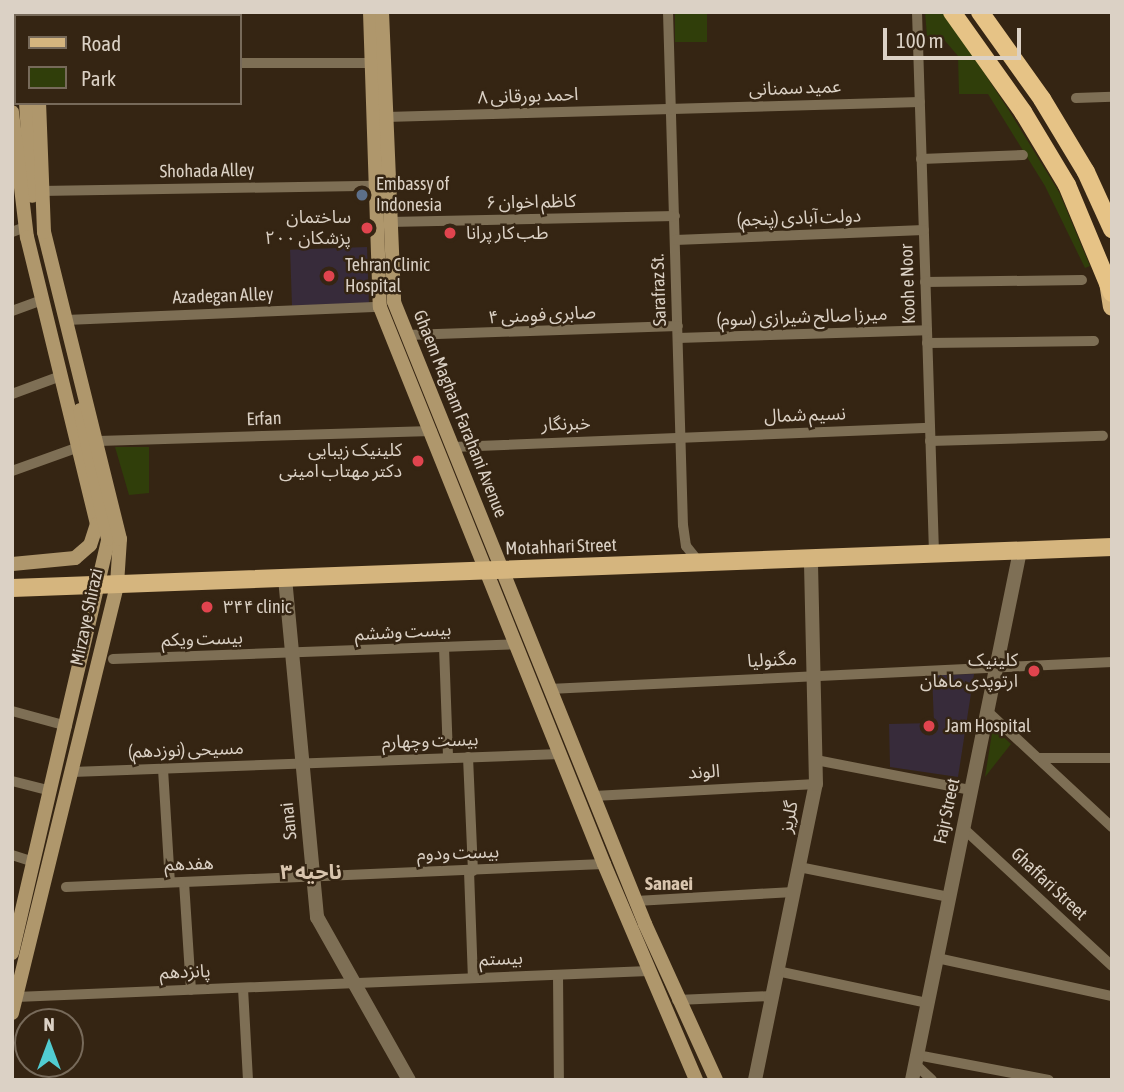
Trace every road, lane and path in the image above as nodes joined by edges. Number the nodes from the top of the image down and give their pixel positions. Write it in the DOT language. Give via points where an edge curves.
graph roads {
  1 [pos="370,12"];
  2 [pos="382,12"];
  3 [pos="668,12"];
  4 [pos="917,12"];
  5 [pos="952,12"];
  6 [pos="980,12"];
  7 [pos="242,63"];
  8 [pos="372,63"];
  9 [pos="1112,97"];
  10 [pos="1076,98"];
  11 [pos="920,102"];
  12 [pos="26,105"];
  13 [pos="39,105"];
  14 [pos="671,109"];
  15 [pos="12,111"];
  16 [pos="386,117"];
  17 [pos="1023,155"];
  18 [pos="921,159"];
  19 [pos="15,162"];
  20 [pos="375,186"];
  21 [pos="40,191"];
  22 [pos="674,216"];
  23 [pos="389,222"];
  24 [pos="19,229"];
  25 [pos="1112,229"];
  26 [pos="924,230"];
  27 [pos="675,240"];
  28 [pos="1082,280"];
  29 [pos="925,282"];
  30 [pos="1110,288"];
  31 [pos="42,300"];
  32 [pos="380,307"];
  33 [pos="1112,307"];
  34 [pos="12,311"];
  35 [pos="66,320"];
  36 [pos="927,330"];
  37 [pos="678,332"];
  38 [pos="408,335"];
  39 [pos="1094,341"];
  40 [pos="927,343"];
  41 [pos="61,376"];
  42 [pos="12,394"];
  43 [pos="930,428"];
  44 [pos="432,431"];
  45 [pos="1103,436"];
  46 [pos="681,437"];
  47 [pos="98,441"];
  48 [pos="930,441"];
  49 [pos="79,447"];
  50 [pos="453,447"];
  51 [pos="12,471"];
  52 [pos="1112,547"];
  53 [pos="1020,551"];
  54 [pos="934,554"];
  55 [pos="811,558"];
  56 [pos="699,562"];
  57 [pos="12,564"];
  58 [pos="495,570"];
  59 [pos="285,578"];
  60 [pos="108,584"];
  61 [pos="12,588"];
  62 [pos="516,644"];
  63 [pos="444,647"];
  64 [pos="292,654"];
  65 [pos="113,659"];
  66 [pos="1112,662"];
  67 [pos="996,666"];
  68 [pos="814,675"];
  69 [pos="549,689"];
  70 [pos="987,710"];
  71 [pos="12,711"];
  72 [pos="66,726"];
  73 [pos="560,754"];
  74 [pos="468,757"];
  75 [pos="448,758"];
  76 [pos="1038,758"];
  77 [pos="1112,758"];
  78 [pos="816,760"];
  79 [pos="302,764"];
  80 [pos="163,769"];
  81 [pos="72,772"];
  82 [pos="12,781"];
  83 [pos="816,784"];
  84 [pos="971,790"];
  85 [pos="51,791"];
  86 [pos="594,796"];
  87 [pos="1112,827"];
  88 [pos="963,828"];
  89 [pos="12,855"];
  90 [pos="34,862"];
  91 [pos="604,864"];
  92 [pos="799,867"];
  93 [pos="471,871"];
  94 [pos="313,877"];
  95 [pos="184,882"];
  96 [pos="170,883"];
  97 [pos="66,887"];
  98 [pos="794,892"];
  99 [pos="949,897"];
  100 [pos="636,901"];
  101 [pos="12,953"];
  102 [pos="937,958"];
  103 [pos="1112,965"];
  104 [pos="648,971"];
  105 [pos="777,971"];
  106 [pos="558,975"];
  107 [pos="473,978"];
  108 [pos="355,983"];
  109 [pos="243,988"];
  110 [pos="191,990"];
  111 [pos="772,996"];
  112 [pos="1112,996"];
  113 [pos="16,997"];
  114 [pos="677,1000"];
  115 [pos="928,1003"];
  116 [pos="12,1013"];
  117 [pos="916,1060"];
  118 [pos="248,1080"];
  119 [pos="409,1080"];
  120 [pos="559,1080"];
  121 [pos="696,1080"];
  122 [pos="716,1080"];
  123 [pos="756,1080"];
  124 [pos="912,1080"];
  125 [pos="932,1080"];
  126 [pos="1048,1080"];
  1 -- 8 [label="main road, Ghaem Magham Farahani Avenue"];
  2 -- 16 [label="main road, Ghaem Magham Farahani Avenue"];
  3 -- 14 [label="street, Sarafraz St."];
  4 -- 11 [label="street, Kooh e Noor"];
  5 -- 30 [label="highway" via="1023,112 1067,185"];
  6 -- 25 [label="highway" via="1048,109 1086,172"];
  7 -- 8 [label="street"];
  8 -- 20 [label="main road, Ghaem Magham Farahani Avenue"];
  9 -- 10 [label="street"];
  11 -- 14 [label="street, عمید سمنانی"];
  11 -- 18 [label="street, Kooh e Noor"];
  12 -- 60 [label="main road, Mirzaye Shirazi" via="35,234 108,528"];
  13 -- 21 [label="main road, Mirzaye Shirazi"];
  14 -- 16 [label="street, احمد بورقانی ۸"];
  14 -- 22 [label="street, Sarafraz St."];
  15 -- 19 [label="main road, Mirzaye Shirazi"];
  16 -- 23 [label="main road, Ghaem Magham Farahani Avenue"];
  17 -- 18 [label="street"];
  18 -- 26 [label="street, Kooh e Noor"];
  19 -- 24 [label="main road, Mirzaye Shirazi"];
  20 -- 21 [label="street, Shohada Alley"];
  20 -- 32 [label="main road, Ghaem Magham Farahani Avenue"];
  21 -- 35 [label="main road, Mirzaye Shirazi" via="44,232"];
  22 -- 23 [label="street, کاظم اخوان ۶"];
  22 -- 27 [label="street, Sarafraz St."];
  23 -- 38 [label="main road, Ghaem Magham Farahani Avenue" via="391,287"];
  24 -- 31 [label="main road, Mirzaye Shirazi"];
  26 -- 27 [label="street, دولت آبادی (پنجم)"];
  26 -- 29 [label="street, Kooh e Noor"];
  27 -- 37 [label="street, Sarafraz St."];
  28 -- 29 [label="street"];
  29 -- 36 [label="street, Kooh e Noor"];
  30 -- 33 [label="main road"];
  31 -- 34 [label="street"];
  31 -- 41 [label="main road, Mirzaye Shirazi"];
  32 -- 35 [label="street, Azadegan Alley"];
  32 -- 44 [label="main road, Ghaem Magham Farahani Avenue"];
  35 -- 47 [label="main road, Mirzaye Shirazi"];
  36 -- 37 [label="street, میرزا صالح شیرازی (سوم)"];
  36 -- 40 [label="street, Kooh e Noor"];
  37 -- 38 [label="street, صابری فومنی ۴"];
  37 -- 46 [label="street, Sarafraz St."];
  38 -- 50 [label="main road, Ghaem Magham Farahani Avenue"];
  39 -- 40 [label="street"];
  40 -- 43 [label="street, Kooh e Noor"];
  41 -- 42 [label="street"];
  41 -- 49 [label="main road, Mirzaye Shirazi"];
  43 -- 46 [label="street, نسیم شمال"];
  43 -- 48 [label="street, Kooh e Noor"];
  44 -- 47 [label="street, Erfan"];
  44 -- 58 [label="main road, Ghaem Magham Farahani Avenue"];
  45 -- 48 [label="street"];
  46 -- 50 [label="street, خبرنگار"];
  46 -- 56 [label="street, Sarafraz St." via="684,538"];
  47 -- 60 [label="main road, Mirzaye Shirazi" via="119,527"];
  48 -- 54 [label="street, Kooh e Noor"];
  49 -- 51 [label="street"];
  49 -- 57 [label="main road, Mirzaye Shirazi" via="97,524 90,545 68,561"];
  50 -- 58 [label="main road, Ghaem Magham Farahani Avenue"];
  52 -- 53 [label="main road, Motahhari Street"];
  53 -- 54 [label="main road, Motahhari Street"];
  53 -- 67 [label="street, Fajr Street"];
  54 -- 55 [label="main road, Motahhari Street"];
  55 -- 56 [label="main road, Motahhari Street"];
  55 -- 68 [label="street, گلریز"];
  56 -- 58 [label="main road, Motahhari Street"];
  58 -- 59 [label="main road, Motahhari Street"];
  58 -- 62 [label="main road, Ghaem Magham Farahani Avenue"];
  58 -- 69 [label="main road, Ghaem Magham Farahani Avenue"];
  59 -- 60 [label="main road, Motahhari Street"];
  59 -- 64 [label="street, Sanai"];
  60 -- 61 [label="main road, Motahhari Street"];
  60 -- 72 [label="main road, Mirzaye Shirazi"];
  60 -- 81 [label="main road, Mirzaye Shirazi"];
  62 -- 63 [label="street, بیست وششم"];
  62 -- 73 [label="main road, Ghaem Magham Farahani Avenue"];
  63 -- 64 [label="street, بیست وششم"];
  63 -- 75 [label="street"];
  64 -- 65 [label="street, بیست ویکم"];
  64 -- 79 [label="street, Sanai"];
  66 -- 67 [label="street, مگنولیا"];
  67 -- 68 [label="street, مگنولیا"];
  67 -- 70 [label="street, Fajr Street"];
  68 -- 69 [label="street, مگنولیا"];
  68 -- 78 [label="street, گلریز"];
  69 -- 86 [label="main road, Ghaem Magham Farahani Avenue"];
  70 -- 76 [label="street"];
  70 -- 84 [label="street, Fajr Street"];
  71 -- 72 [label="street"];
  72 -- 85 [label="main road, Mirzaye Shirazi"];
  73 -- 74 [label="street, بیست وچهارم"];
  73 -- 91 [label="main road, Ghaem Magham Farahani Avenue"];
  74 -- 75 [label="street, بیست وچهارم"];
  74 -- 93 [label="street"];
  75 -- 79 [label="street, بیست وچهارم"];
  76 -- 77 [label="street"];
  76 -- 87 [label="street"];
  78 -- 83 [label="street, گلریز"];
  78 -- 84 [label="street"];
  79 -- 80 [label="street, مسیحی (نوزدهم)"];
  79 -- 94 [label="street, Sanai"];
  80 -- 81 [label="street, مسیحی (نوزدهم)"];
  80 -- 96 [label="street"];
  81 -- 113 [label="main road, Mirzaye Shirazi"];
  82 -- 85 [label="street"];
  83 -- 86 [label="street, الوند"];
  83 -- 92 [label="street, گلریز"];
  84 -- 88 [label="street, Fajr Street"];
  85 -- 90 [label="main road, Mirzaye Shirazi"];
  86 -- 100 [label="main road, Ghaem Magham Farahani Avenue"];
  88 -- 99 [label="street, Fajr Street"];
  88 -- 103 [label="street, Ghaffari Street"];
  89 -- 90 [label="street"];
  90 -- 101 [label="main road, Mirzaye Shirazi"];
  91 -- 93 [label="street, بیست ودوم"];
  91 -- 104 [label="main road, Ghaem Magham Farahani Avenue"];
  92 -- 98 [label="street, گلریز"];
  92 -- 99 [label="street"];
  93 -- 94 [label="street, بیست ودوم"];
  93 -- 107 [label="street"];
  94 -- 95 [label="street, هفدهم"];
  94 -- 108 [label="street, Sanai" via="317,917"];
  95 -- 96 [label="street, هفدهم"];
  95 -- 110 [label="street"];
  96 -- 97 [label="street, هفدهم"];
  98 -- 100 [label="street"];
  98 -- 105 [label="street, گلریز"];
  99 -- 102 [label="street, Fajr Street"];
  100 -- 114 [label="main road, Ghaem Magham Farahani Avenue"];
  102 -- 112 [label="street"];
  102 -- 115 [label="street, Fajr Street"];
  104 -- 106 [label="street, بیستم"];
  104 -- 121 [label="main road, Ghaem Magham Farahani Avenue"];
  105 -- 111 [label="street, گلریز"];
  105 -- 115 [label="street"];
  106 -- 107 [label="street, بیستم"];
  106 -- 120 [label="street"];
  107 -- 108 [label="street, بیستم"];
  108 -- 109 [label="street, پانزدهم"];
  108 -- 119 [label="street, Sanai"];
  109 -- 110 [label="street, پانزدهم"];
  109 -- 118 [label="street"];
  110 -- 113 [label="street, پانزدهم"];
  111 -- 114 [label="street"];
  111 -- 123 [label="street, گلریز"];
  113 -- 116 [label="main road, Mirzaye Shirazi"];
  114 -- 122 [label="main road, Ghaem Magham Farahani Avenue"];
  115 -- 117 [label="street, Fajr Street"];
  117 -- 124 [label="street, Fajr Street"];
  117 -- 125 [label="street"];
  117 -- 126 [label="street"];
}
